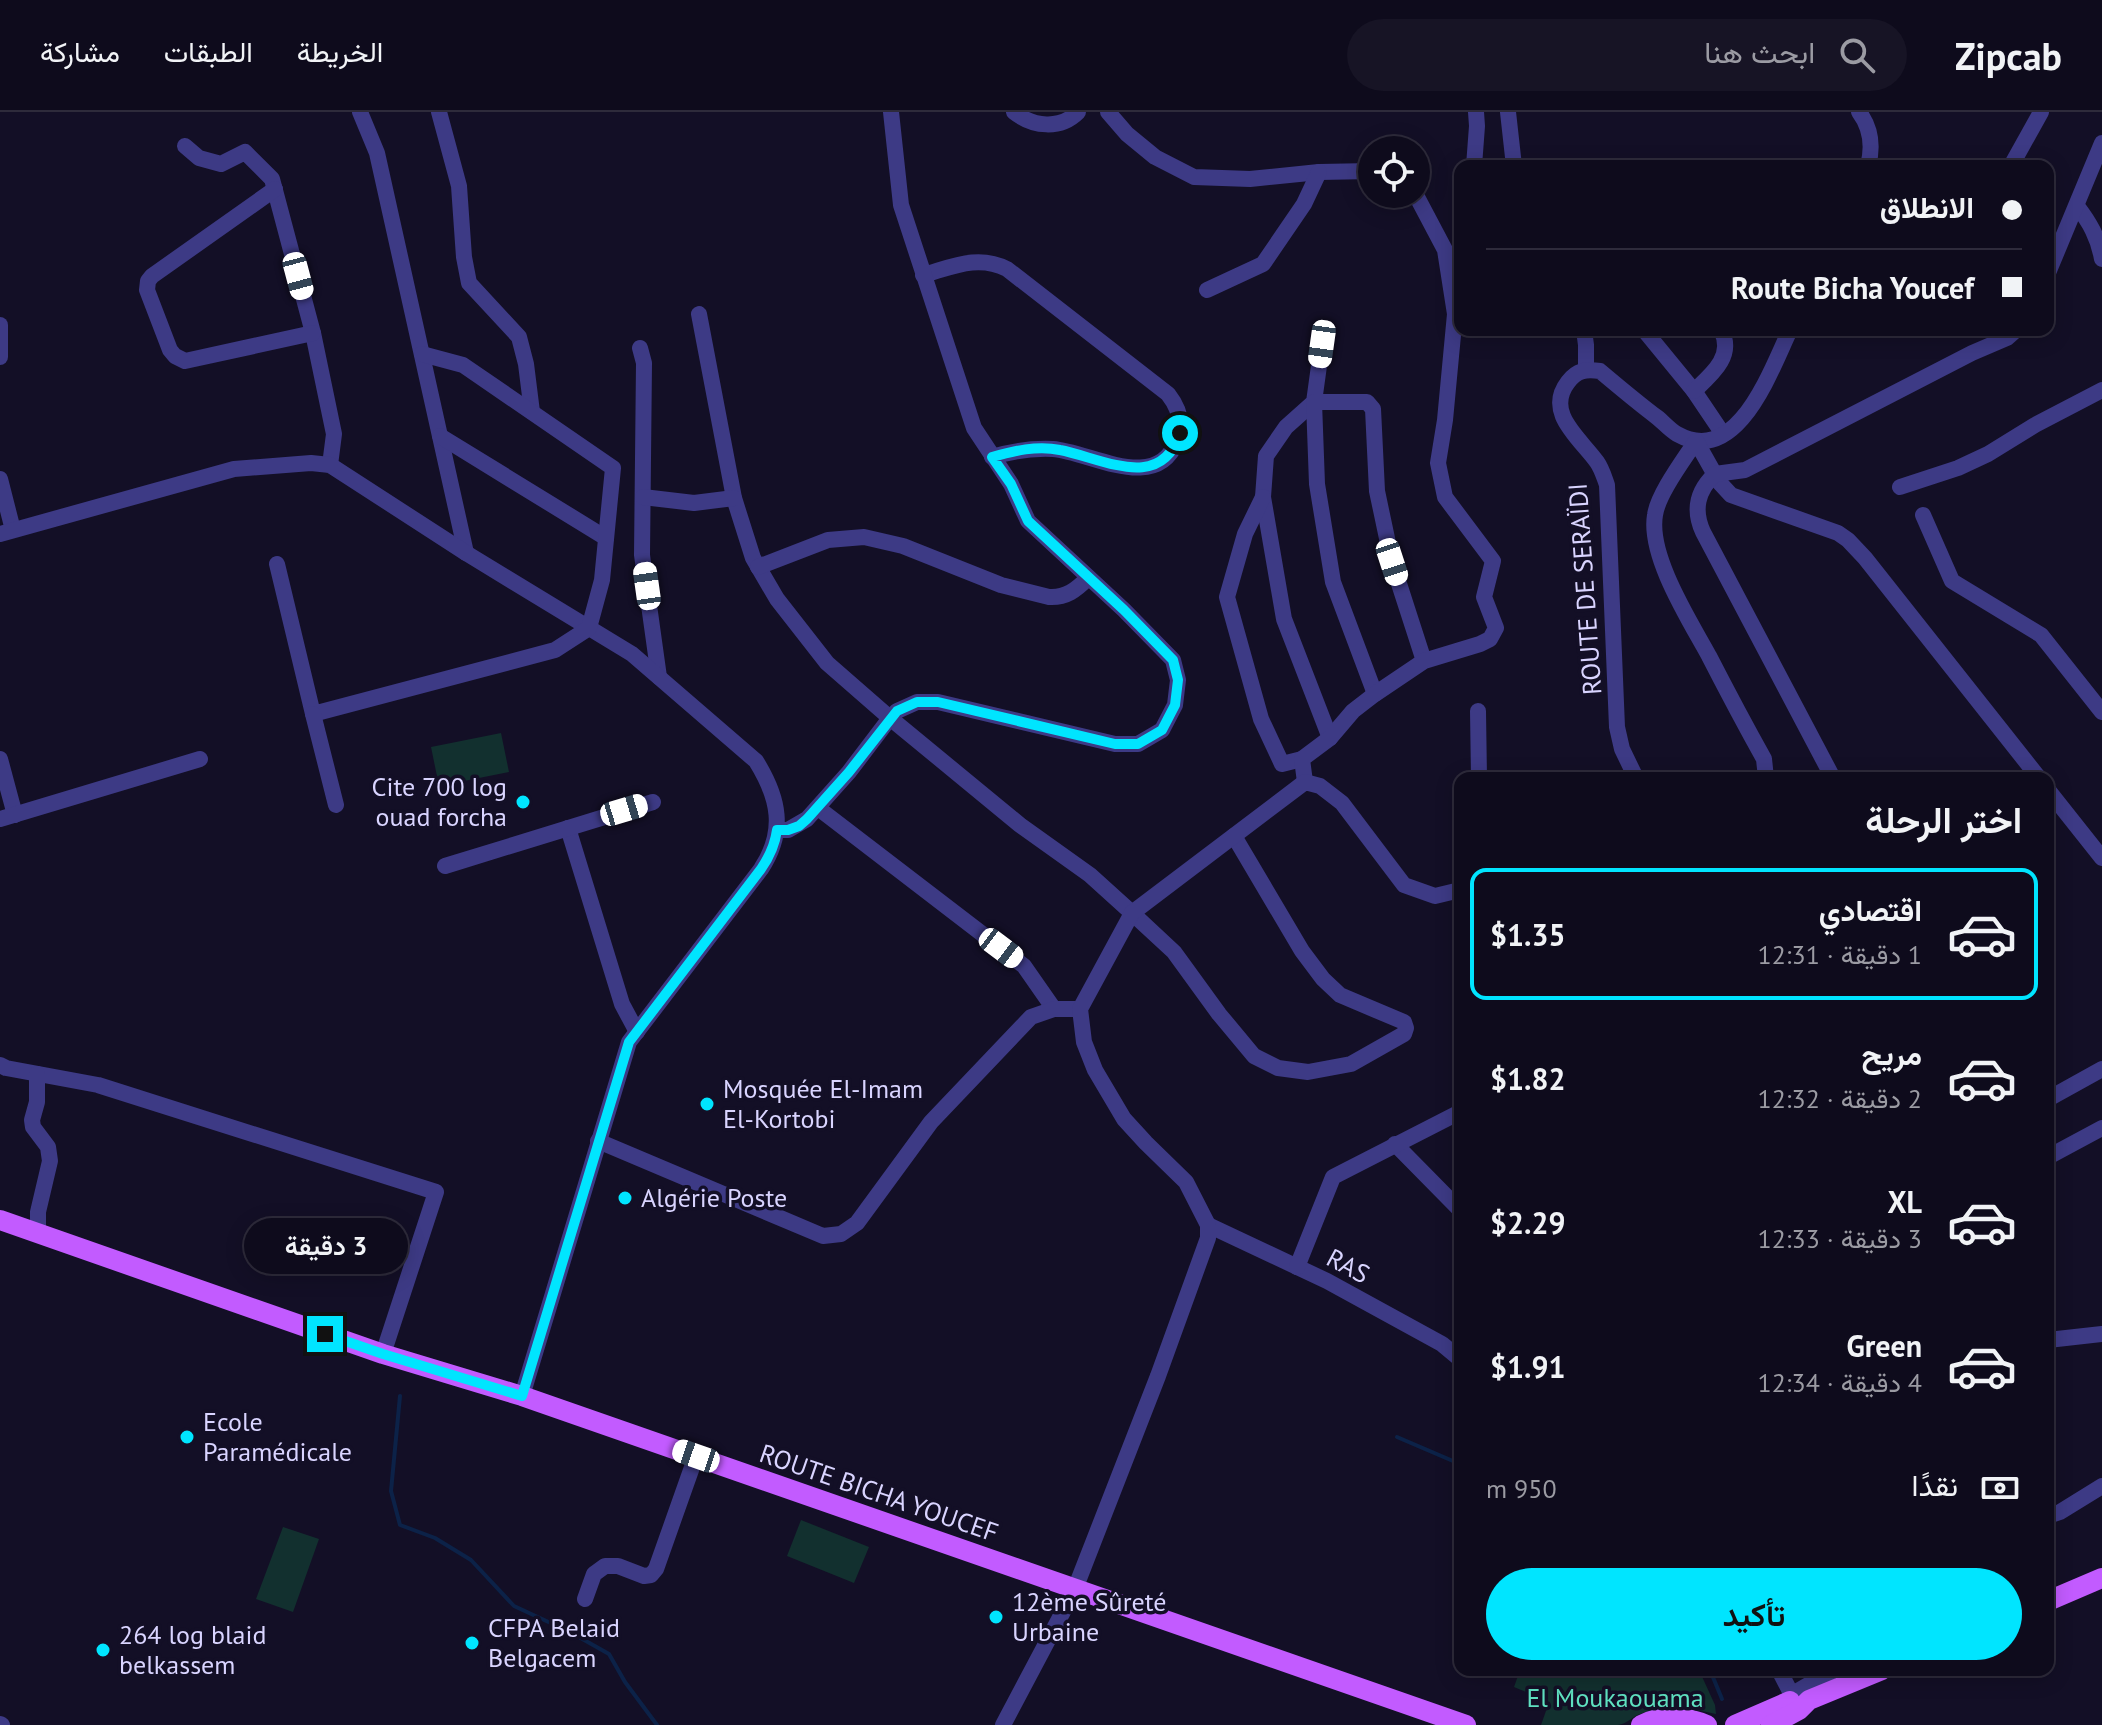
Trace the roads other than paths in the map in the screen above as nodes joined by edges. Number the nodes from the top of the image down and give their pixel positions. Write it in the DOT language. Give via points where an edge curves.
graph roads {
  1 [pos="360,112"];
  2 [pos="439,112"];
  3 [pos="891,112"];
  4 [pos="1014,112"];
  5 [pos="1078,112"];
  6 [pos="1108,112"];
  7 [pos="1476,112"];
  8 [pos="1508,112"];
  9 [pos="1859,112"];
  10 [pos="2041,112"];
  11 [pos="2102,143"];
  12 [pos="185,146"];
  13 [pos="1474,160"];
  14 [pos="1513,160"];
  15 [pos="1869,160"];
  16 [pos="2014,160"];
  17 [pos="1358,171"];
  18 [pos="1319,172"];
  19 [pos="275,189"];
  20 [pos="2077,206"];
  21 [pos="1423,208"];
  22 [pos="2054,259"];
  23 [pos="2102,259"];
  24 [pos="923,275"];
  25 [pos="1207,290"];
  26 [pos="1454,308"];
  27 [pos="699,314"];
  28 [pos="0,325"];
  29 [pos="1454,325"];
  30 [pos="313,333"];
  31 [pos="1585,336"];
  32 [pos="1649,336"];
  33 [pos="1724,336"];
  34 [pos="1787,336"];
  35 [pos="2009,336"];
  36 [pos="1322,344"];
  37 [pos="640,348"];
  38 [pos="422,354"];
  39 [pos="0,357"];
  40 [pos="1586,369"];
  41 [pos="2102,390"];
  42 [pos="1694,391"];
  43 [pos="1314,402"];
  44 [pos="532,412"];
  45 [pos="1723,434"];
  46 [pos="440,436"];
  47 [pos="1696,441"];
  48 [pos="992,457"];
  49 [pos="330,465"];
  50 [pos="1715,474"];
  51 [pos="0,479"];
  52 [pos="1900,487"];
  53 [pos="643,497"];
  54 [pos="1263,497"];
  55 [pos="734,498"];
  56 [pos="1923,515"];
  57 [pos="0,517"];
  58 [pos="7,532"];
  59 [pos="606,538"];
  60 [pos="466,553"];
  61 [pos="277,564"];
  62 [pos="758,567"];
  63 [pos="1088,578"];
  64 [pos="589,628"];
  65 [pos="1424,661"];
  66 [pos="659,677"];
  67 [pos="1375,694"];
  68 [pos="1478,711"];
  69 [pos="2102,712"];
  70 [pos="313,714"];
  71 [pos="890,718"];
  72 [pos="1330,738"];
  73 [pos="0,759"];
  74 [pos="200,759"];
  75 [pos="1302,759"];
  76 [pos="1479,772"];
  77 [pos="1633,772"];
  78 [pos="1765,772"];
  79 [pos="1830,772"];
  80 [pos="2034,772"];
  81 [pos="1305,782"];
  82 [pos="2054,798"];
  83 [pos="653,802"];
  84 [pos="336,805"];
  85 [pos="818,808"];
  86 [pos="8,817"];
  87 [pos="568,828"];
  88 [pos="777,830"];
  89 [pos="1234,836"];
  90 [pos="2102,858"];
  91 [pos="445,866"];
  92 [pos="1454,891"];
  93 [pos="1132,913"];
  94 [pos="1054,1009"];
  95 [pos="1080,1009"];
  96 [pos="637,1032"];
  97 [pos="0,1065"];
  98 [pos="2102,1069"];
  99 [pos="37,1074"];
  100 [pos="2054,1096"];
  101 [pos="1454,1115"];
  102 [pos="2102,1128"];
  103 [pos="598,1141"];
  104 [pos="1395,1144"];
  105 [pos="2054,1154"];
  106 [pos="1454,1204"];
  107 [pos="0,1220"];
  108 [pos="1208,1225"];
  109 [pos="38,1233"];
  110 [pos="1297,1267"];
  111 [pos="2102,1334"];
  112 [pos="2054,1339"];
  113 [pos="1454,1353"];
  114 [pos="383,1354"];
  115 [pos="522,1396"];
  116 [pos="696,1456"];
  117 [pos="2102,1486"];
  118 [pos="2054,1514"];
  119 [pos="2102,1578"];
  120 [pos="1075,1589"];
  121 [pos="2054,1598"];
  122 [pos="585,1599"];
  123 [pos="1783,1676"];
  124 [pos="1827,1676"];
  125 [pos="1866,1676"];
  126 [pos="1798,1701"];
  127 [pos="1003,1725"];
  128 [pos="1466,1725"];
  129 [pos="1641,1725"];
  130 [pos="1707,1725"];
  131 [pos="1735,1725"];
  132 [pos="1771,1725"];
  1 -- 38 [label="street" via="377,153"];
  2 -- 44 [label="street" via="459,186 469,283 519,337"];
  3 -- 24 [label="street" via="901,205"];
  4 -- 5 [label="street" via="1050,125"];
  6 -- 18 [label="street" via="1155,157 1194,177 1250,179"];
  7 -- 13 [label="street"];
  8 -- 14 [label="street"];
  9 -- 15 [label="street" via="1869,129"];
  10 -- 16 [label="street"];
  11 -- 20 [label="street"];
  12 -- 19 [label="street" via="199,158 221,164 245,152"];
  17 -- 18 [label="street"];
  18 -- 25 [label="street" via="1263,264"];
  19 -- 30 [label="street"];
  19 -- 30 [label="street" via="152,276 147,290 170,350 185,361"];
  20 -- 22 [label="street"];
  20 -- 23 [label="street" via="2091,225"];
  21 -- 26 [label="street" via="1445,250"];
  24 -- 48 [label="street" via="974,428"];
  24 -- 48 [label="street" via="979,261 1007,269 1168,394 1179,412 1177,443 1164,459 1145,467 1125,467 1058,449"];
  27 -- 55 [label="street"];
  28 -- 39 [label="street"];
  29 -- 65 [label="street" via="1438,463 1445,497 1493,561 1484,597 1496,628 1480,644"];
  30 -- 49 [label="street" via="334,434"];
  31 -- 40 [label="street"];
  32 -- 42 [label="street"];
  33 -- 42 [label="street" via="1726,350 1718,368"];
  34 -- 45 [label="street" via="1754,405"];
  35 -- 50 [label="street" via="1745,470"];
  36 -- 43 [label="street"];
  37 -- 53 [label="street"];
  38 -- 44 [label="street" via="463,365"];
  38 -- 46 [label="street"];
  40 -- 47 [label="street" via="1600,371 1677,434"];
  40 -- 77 [label="street, ROUTE DE SERAÏDI" via="1565,386 1560,411 1607,485 1617,727"];
  41 -- 52 [label="street" via="1988,454"];
  42 -- 45 [label="street"];
  43 -- 54 [label="street" via="1286,427 1266,456"];
  43 -- 65 [label="street" via="1367,402 1373,409 1377,491 1392,562"];
  43 -- 67 [label="street" via="1317,484 1333,582"];
  44 -- 59 [label="street" via="613,468"];
  45 -- 47 [label="street"];
  46 -- 59 [label="street"];
  46 -- 60 [label="street"];
  47 -- 50 [label="street"];
  47 -- 78 [label="street" via="1657,504 1656,545 1670,582 1764,759"];
  48 -- 63 [label="street" via="1028,521"];
  49 -- 58 [label="street" via="234,469"];
  49 -- 60 [label="street"];
  50 -- 79 [label="street" via="1701,490 1699,522"];
  50 -- 80 [label="street" via="1739,499 1848,540"];
  51 -- 58 [label="street"];
  53 -- 55 [label="street" via="694,503"];
  53 -- 66 [label="street" via="642,555"];
  54 -- 72 [label="street" via="1284,619"];
  54 -- 75 [label="street" via="1245,534 1227,597 1266,730 1282,764"];
  55 -- 62 [label="street"];
  56 -- 69 [label="street" via="1952,581 2041,635"];
  57 -- 58 [label="street"];
  59 -- 64 [label="street"];
  60 -- 64 [label="street"];
  61 -- 70 [label="street"];
  62 -- 63 [label="street" via="828,540 864,537 1049,597 1071,593"];
  62 -- 71 [label="street" via="827,663"];
  63 -- 71 [label="street" via="1173,660 1178,680 1175,705 1162,730 1138,744 1115,744 927,701 906,705"];
  64 -- 66 [label="street"];
  64 -- 70 [label="street" via="555,650"];
  65 -- 67 [label="street"];
  66 -- 88 [label="street" via="756,761 773,795"];
  67 -- 72 [label="street"];
  68 -- 76 [label="street"];
  70 -- 84 [label="street"];
  71 -- 85 [label="street"];
  71 -- 93 [label="street"];
  72 -- 75 [label="street"];
  73 -- 86 [label="street"];
  74 -- 86 [label="street"];
  75 -- 81 [label="street"];
  81 -- 89 [label="street"];
  81 -- 92 [label="street" via="1342,803 1404,885 1435,896"];
  82 -- 90 [label="street"];
  83 -- 87 [label="street"];
  85 -- 88 [label="street" via="799,826"];
  85 -- 94 [label="street" via="1024,966"];
  87 -- 91 [label="street"];
  87 -- 96 [label="street" via="622,1004"];
  88 -- 96 [label="street" via="770,857"];
  89 -- 93 [label="street"];
  89 -- 93 [label="street" via="1323,979 1340,995 1404,1022 1404,1034 1351,1064 1308,1072 1278,1068 1254,1056 1174,952"];
  93 -- 95 [label="street"];
  94 -- 95 [label="street"];
  94 -- 103 [label="street" via="1031,1017 931,1122 857,1223 841,1234 823,1236"];
  95 -- 108 [label="street" via="1095,1070 1124,1119 1186,1182"];
  96 -- 103 [label="street" via="624,1052"];
  97 -- 99 [label="street"];
  98 -- 100 [label="street"];
  99 -- 109 [label="street" via="33,1127 48,1147 50,1161"];
  99 -- 114 [label="street" via="98,1085 436,1192"];
  101 -- 104 [label="street"];
  102 -- 105 [label="street"];
  103 -- 115 [label="street"];
  104 -- 106 [label="street"];
  104 -- 110 [label="street" via="1333,1177"];
  107 -- 109 [label="main road, ROUTE BICHA YOUCEF"];
  108 -- 110 [label="street, RAS"];
  108 -- 120 [label="street" via="1208,1238 1158,1376"];
  109 -- 114 [label="main road, ROUTE BICHA YOUCEF"];
  110 -- 113 [label="street, RAS"];
  111 -- 112 [label="street"];
  114 -- 115 [label="main road, ROUTE BICHA YOUCEF"];
  115 -- 116 [label="main road, ROUTE BICHA YOUCEF"];
  116 -- 120 [label="main road, ROUTE BICHA YOUCEF"];
  116 -- 122 [label="street" via="656,1569 644,1576 605,1566 594,1574"];
  117 -- 118 [label="street"];
  119 -- 121 [label="main road"];
  120 -- 127 [label="street"];
  120 -- 128 [label="main road, ROUTE BICHA YOUCEF"];
  123 -- 126 [label="street"];
  124 -- 126 [label="street"];
  125 -- 126 [label="main road"];
  126 -- 131 [label="main road"];
  126 -- 132 [label="main road"];
  129 -- 130 [label="main road" via="1673,1717"];
}
